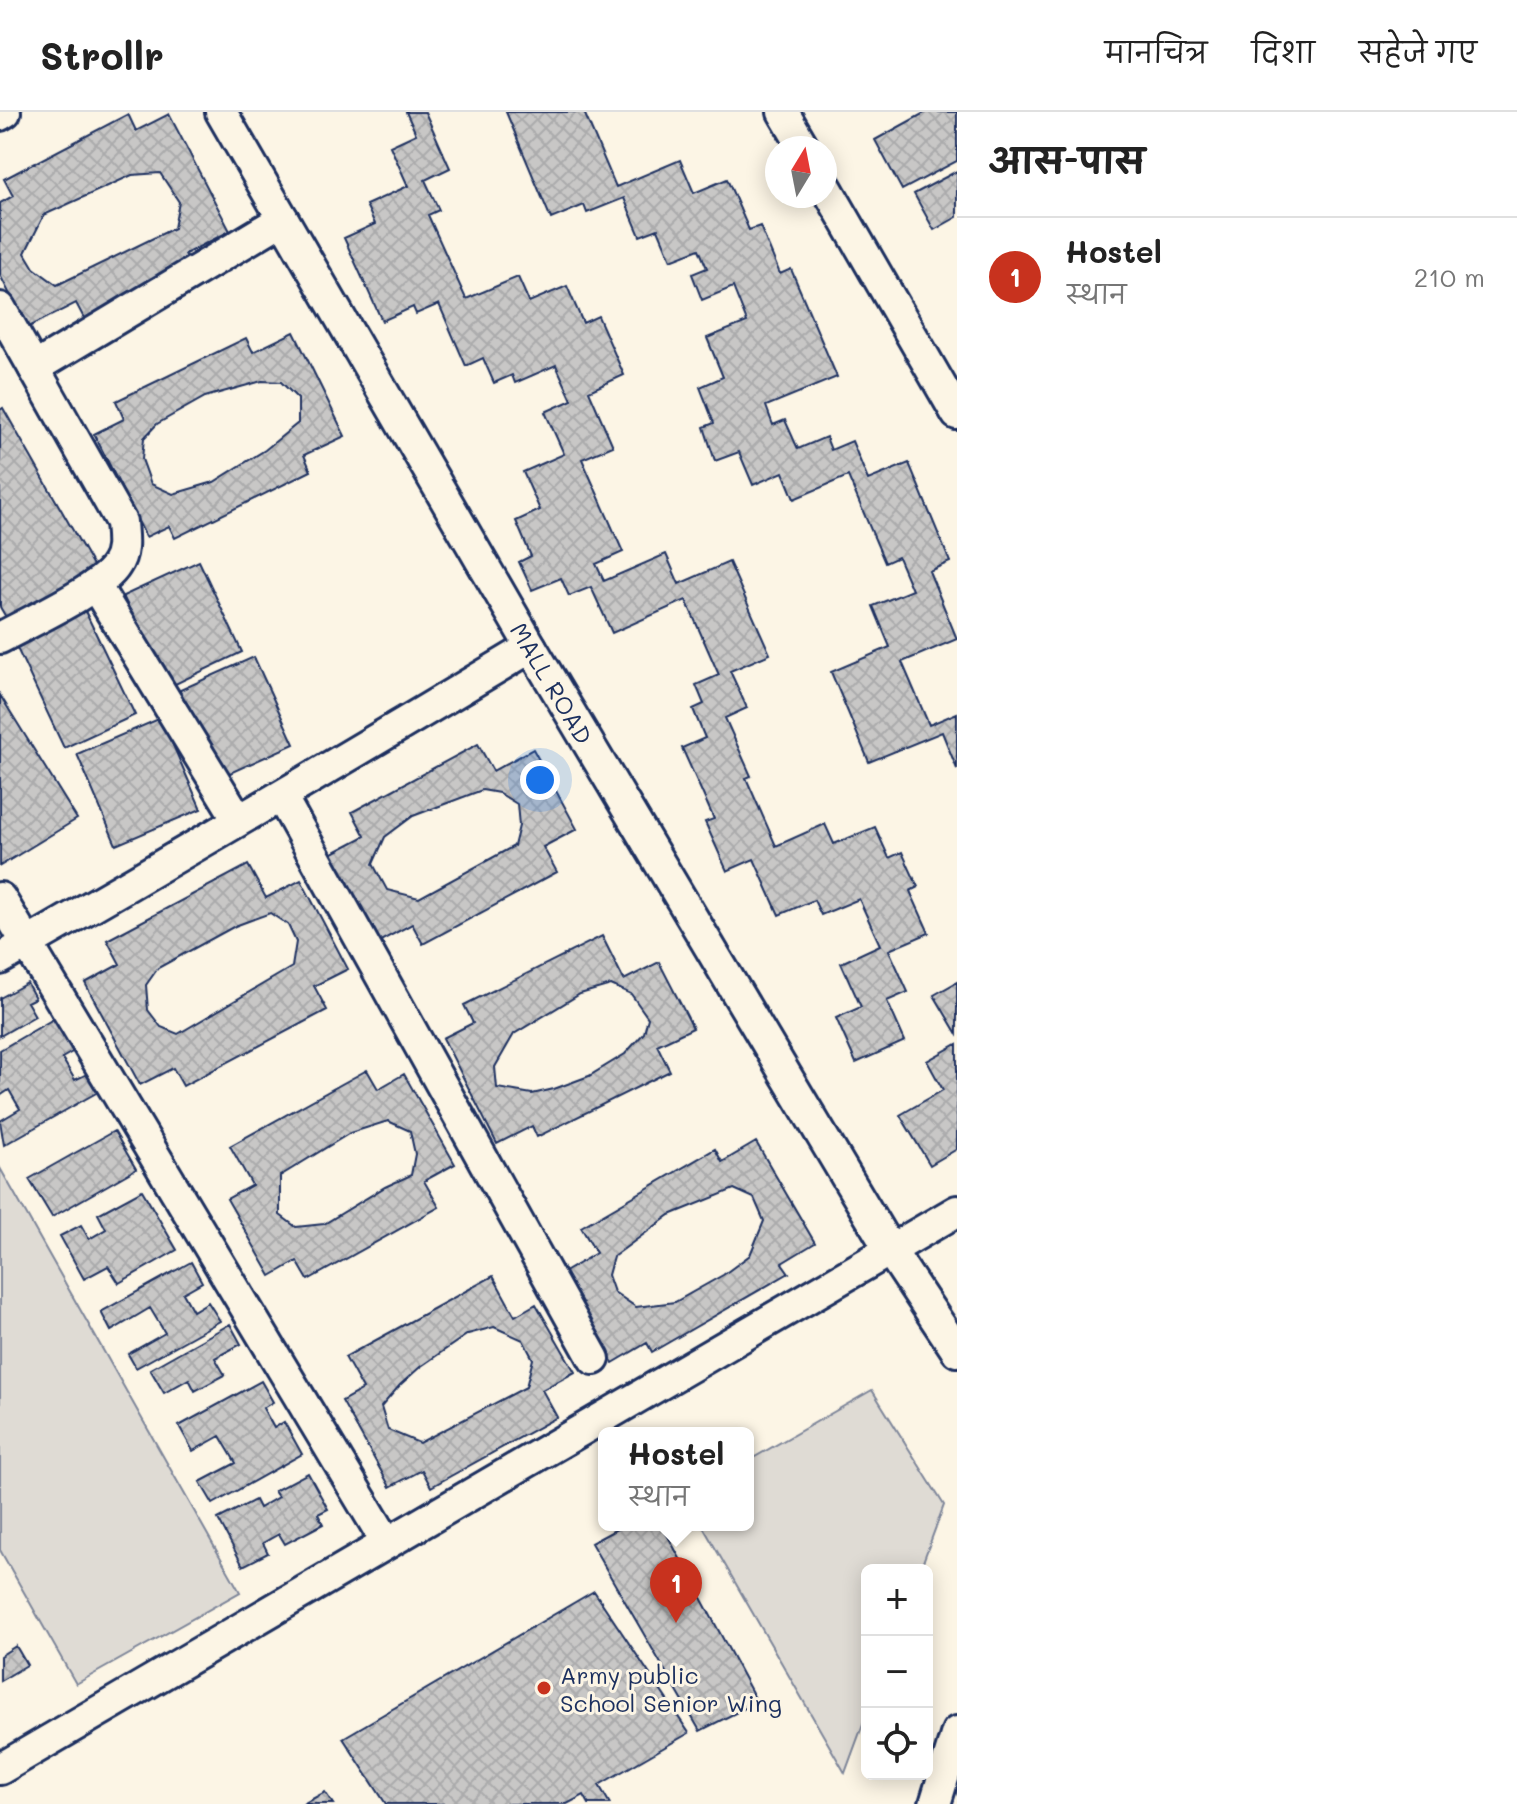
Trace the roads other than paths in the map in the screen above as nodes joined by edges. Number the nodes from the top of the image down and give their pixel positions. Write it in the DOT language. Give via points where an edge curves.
graph roads {
  1 [pos="5,112"];
  2 [pos="221,112"];
  3 [pos="785,112"];
  4 [pos="0,115"];
  5 [pos="798,136"];
  6 [pos="837,206"];
  7 [pos="283,219"];
  8 [pos="0,308"];
  9 [pos="34,368"];
  10 [pos="957,414"];
  11 [pos="95,585"];
  12 [pos="0,638"];
  13 [pos="531,647"];
  14 [pos="282,798"];
  15 [pos="238,819"];
  16 [pos="0,898"];
  17 [pos="28,944"];
  18 [pos="0,959"];
  19 [pos="957,1211"];
  20 [pos="890,1250"];
  21 [pos="957,1351"];
  22 [pos="594,1359"];
  23 [pos="387,1543"];
  24 [pos="957,1732"];
  25 [pos="0,1769"];
  26 [pos="935,1804"];
  1 -- 4 [label="street"];
  2 -- 7 [label="street, MALL ROAD"];
  3 -- 5 [label="street"];
  6 -- 10 [label="street"];
  7 -- 9 [label="street"];
  7 -- 13 [label="street, MALL ROAD"];
  8 -- 9 [label="street"];
  9 -- 11 [label="street" via="121,522 123,546 116,566"];
  11 -- 12 [label="street"];
  11 -- 15 [label="street"];
  13 -- 14 [label="street"];
  13 -- 20 [label="street, MALL ROAD"];
  14 -- 15 [label="street"];
  14 -- 22 [label="street"];
  15 -- 17 [label="street"];
  16 -- 17 [label="street"];
  17 -- 18 [label="street"];
  17 -- 23 [label="street"];
  19 -- 20 [label="street"];
  20 -- 21 [label="street, MALL ROAD"];
  20 -- 23 [label="street"];
  23 -- 25 [label="street"];
  24 -- 26 [label="street"];
}
